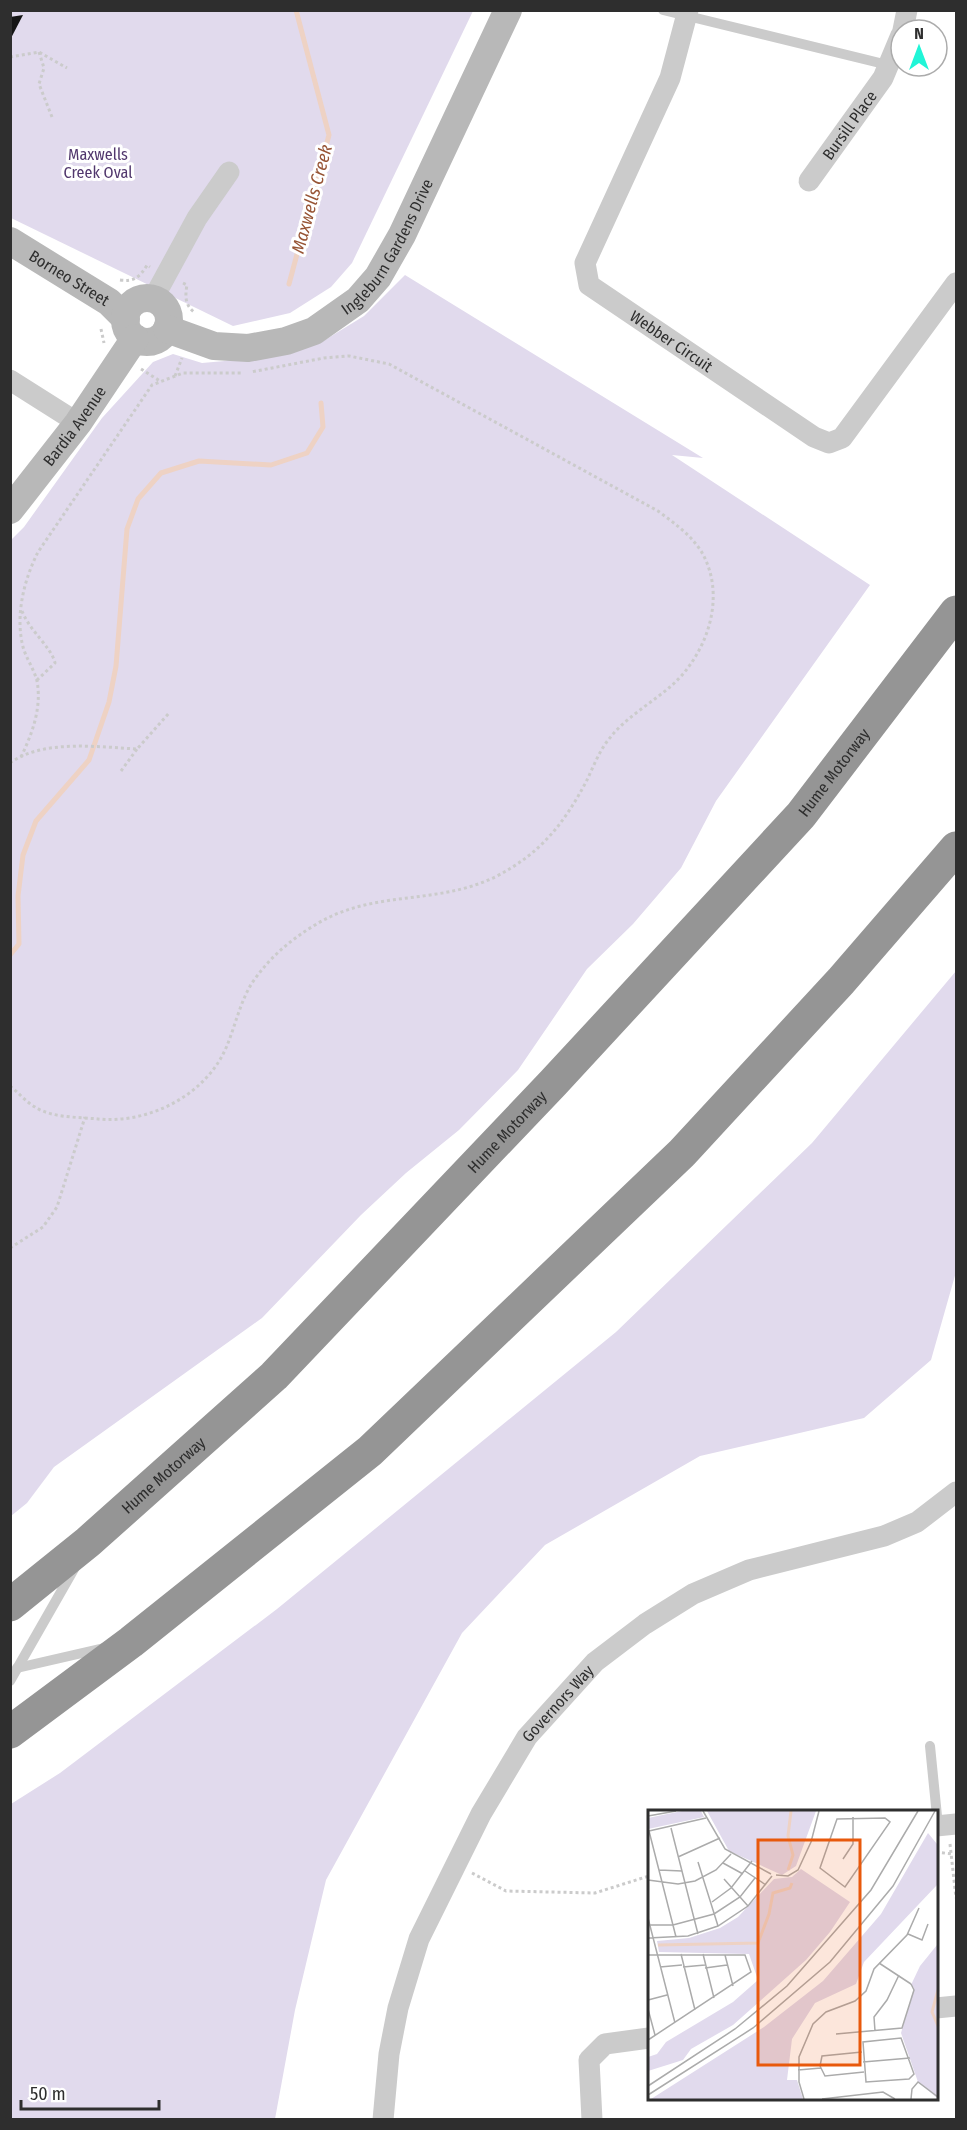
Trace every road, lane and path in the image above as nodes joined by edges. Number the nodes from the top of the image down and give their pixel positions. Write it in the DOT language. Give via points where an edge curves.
graph roads {
  1 [pos="508,10"];
  2 [pos="663,10"];
  3 [pos="687,13"];
  4 [pos="39,52"];
  5 [pos="10,57"];
  6 [pos="888,66"];
  7 [pos="67,68"];
  8 [pos="52,117"];
  9 [pos="229,172"];
  10 [pos="809,181"];
  11 [pos="10,241"];
  12 [pos="957,283"];
  13 [pos="187,285"];
  14 [pos="153,299"];
  15 [pos="200,318"];
  16 [pos="130,328"];
  17 [pos="167,329"];
  18 [pos="10,380"];
  19 [pos="78,423"];
  20 [pos="10,510"];
  21 [pos="21,609"];
  22 [pos="957,612"];
  23 [pos="36,681"];
  24 [pos="170,712"];
  25 [pos="137,749"];
  26 [pos="21,757"];
  27 [pos="10,763"];
  28 [pos="121,771"];
  29 [pos="957,848"];
  30 [pos="10,1086"];
  31 [pos="85,1117"];
  32 [pos="10,1248"];
  33 [pos="957,1492"];
  34 [pos="88,1542"];
  35 [pos="10,1605"];
  36 [pos="131,1642"];
  37 [pos="15,1668"];
  38 [pos="10,1681"];
  39 [pos="10,1732"];
  40 [pos="930,1746"];
  41 [pos="944,1825"];
  42 [pos="937,1852"];
  43 [pos="952,1854"];
  44 [pos="455,1864"];
  45 [pos="648,1876"];
  46 [pos="957,1898"];
  47 [pos="957,2006"];
  48 [pos="937,2008"];
  49 [pos="648,2038"];
  50 [pos="383,2120"];
  51 [pos="592,2120"];
  1 -- 17 [label="street, Ingleburn Gardens Drive" via="402,235 378,277 358,300 314,331 286,342 248,348 214,346"];
  2 -- 3 [label="lane"];
  3 -- 6 [label="lane"];
  3 -- 12 [label="street, Webber Circuit" via="670,78 585,263 590,285 804,431 829,443 842,438"];
  4 -- 5 [label="path"];
  4 -- 7 [label="path"];
  4 -- 8 [label="path" via="44,68 39,84"];
  6 -- 10 [label="street, Bursill Place" via="864,108"];
  9 -- 14 [label="street" via="197,218"];
  11 -- 16 [label="street, Borneo Street" via="108,302"];
  13 -- 15 [label="path" via="189,308"];
  14 -- 16 [label="street" via="140,299 129,308"];
  14 -- 17 [label="street" via="165,308"];
  16 -- 17 [label="street" via="142,341 156,340"];
  16 -- 19 [label="street, Bardia Avenue"];
  18 -- 19 [label="street"];
  19 -- 20 [label="street, Bardia Avenue"];
  21 -- 23 [label="path" via="20,630"];
  21 -- 23 [label="path" via="32,631 54,656 55,663"];
  21 -- 31 [label="path" via="28,572 38,552 152,385 183,373 260,372 349,356 399,369 658,511 692,539 702,552 711,579 714,608 695,659 672,685 607,741 569,815 551,838 496,876 466,889 360,904 325,918 271,958 250,985 225,1051 206,1077 185,1095 144,1116 115,1120"];
  22 -- 34 [label="highway, Hume Motorway" via="801,815 553,1083 274,1376"];
  23 -- 26 [label="path" via="34,725"];
  24 -- 25 [label="path"];
  25 -- 26 [label="path" via="83,745"];
  25 -- 28 [label="path"];
  26 -- 27 [label="path"];
  29 -- 36 [label="highway" via="841,981 674,1161 370,1451"];
  30 -- 31 [label="path" via="35,1108"];
  31 -- 32 [label="path" via="57,1207 43,1227"];
  33 -- 44 [label="street, Governors Way" via="917,1522 884,1536 749,1570 693,1594 645,1624 595,1662 527,1737"];
  34 -- 35 [label="highway, Hume Motorway"];
  34 -- 37 [label="lane"];
  36 -- 37 [label="lane"];
  36 -- 39 [label="highway"];
  37 -- 38 [label="lane"];
  40 -- 41 [label="lane"];
  41 -- 43 [label="path"];
  42 -- 43 [label="path"];
  43 -- 46 [label="path"];
  44 -- 45 [label="path" via="506,1892 595,1893"];
  44 -- 50 [label="street, Governors Way" via="419,1939 398,2008"];
  47 -- 48 [label="street"];
  49 -- 51 [label="street" via="605,2044 590,2060"];
}
